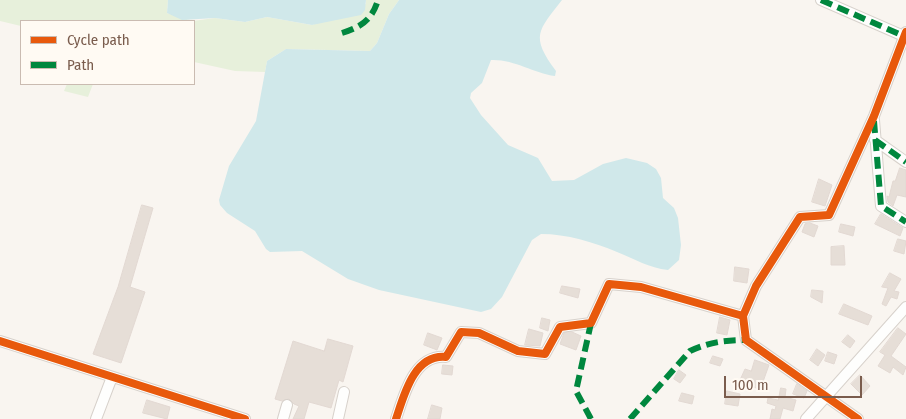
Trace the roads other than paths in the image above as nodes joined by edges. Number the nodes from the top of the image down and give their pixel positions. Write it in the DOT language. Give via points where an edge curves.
graph roads {
  1 [pos="821,0"];
  2 [pos="905,35"];
  3 [pos="874,116"];
  4 [pos="875,140"];
  5 [pos="906,162"];
  6 [pos="906,222"];
  7 [pos="906,307"];
  8 [pos="743,316"];
  9 [pos="0,341"];
  10 [pos="112,377"];
  11 [pos="344,392"];
  12 [pos="826,398"];
  13 [pos="287,405"];
  14 [pos="96,419"];
  15 [pos="245,419"];
  16 [pos="283,419"];
  17 [pos="338,419"];
  18 [pos="396,419"];
  19 [pos="806,419"];
  20 [pos="858,419"];
  1 -- 2 [label="street"];
  2 -- 3 [label="street"];
  3 -- 4 [label="street"];
  3 -- 8 [label="street" via="830,214 800,216 756,286"];
  4 -- 5 [label="street"];
  4 -- 6 [label="street" via="881,206"];
  7 -- 12 [label="street"];
  8 -- 12 [label="street" via="746,340"];
  8 -- 18 [label="street" via="641,287 609,284 591,324 560,327 545,354 518,351 479,333 461,332 446,357 436,356 414,374"];
  9 -- 10 [label="street"];
  10 -- 14 [label="street"];
  10 -- 15 [label="street"];
  11 -- 17 [label="street"];
  12 -- 19 [label="street"];
  12 -- 20 [label="street"];
  13 -- 16 [label="street"];
}
